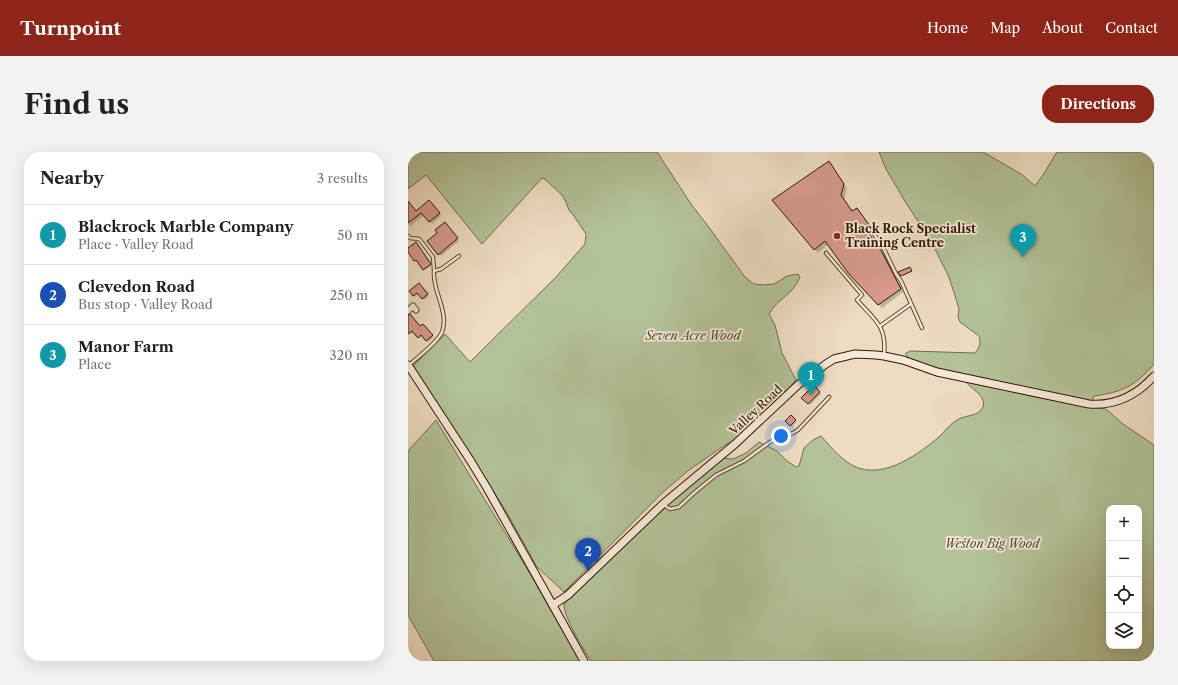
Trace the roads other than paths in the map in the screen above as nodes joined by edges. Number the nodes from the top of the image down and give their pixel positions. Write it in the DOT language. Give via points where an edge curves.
graph roads {
  1 [pos="874,234"];
  2 [pos="408,236"];
  3 [pos="826,253"];
  4 [pos="460,256"];
  5 [pos="434,270"];
  6 [pos="912,304"];
  7 [pos="416,310"];
  8 [pos="408,311"];
  9 [pos="880,326"];
  10 [pos="922,328"];
  11 [pos="884,356"];
  12 [pos="408,365"];
  13 [pos="1154,376"];
  14 [pos="829,397"];
  15 [pos="663,504"];
  16 [pos="553,605"];
  17 [pos="584,661"];
  1 -- 6 [label="lane"];
  2 -- 5 [label="lane" via="421,241 433,257"];
  3 -- 9 [label="lane" via="862,295 857,300"];
  4 -- 5 [label="lane" via="441,269"];
  5 -- 12 [label="lane" via="444,317 443,330 439,337"];
  6 -- 9 [label="lane"];
  6 -- 10 [label="lane"];
  7 -- 8 [label="street" via="413,306"];
  9 -- 11 [label="lane" via="885,341"];
  11 -- 13 [label="street, Valley Road" via="937,372 1089,404 1106,404 1125,398 1145,386"];
  11 -- 15 [label="street, Valley Road" via="855,354 834,359 826,364 799,384 735,444"];
  12 -- 16 [label="street" via="487,488"];
  14 -- 15 [label="lane" via="798,430 770,442 716,475 679,507 670,509"];
  15 -- 16 [label="street, Valley Road" via="568,595"];
  16 -- 17 [label="street"];
}
